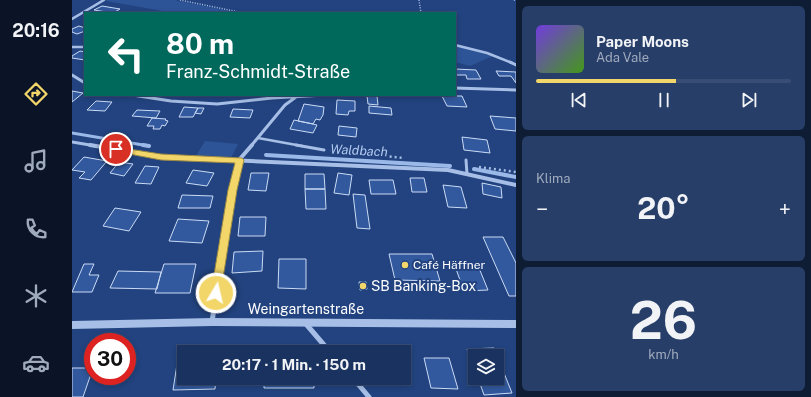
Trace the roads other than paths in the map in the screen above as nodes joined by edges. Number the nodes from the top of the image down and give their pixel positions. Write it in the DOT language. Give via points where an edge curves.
graph roads {
  1 [pos="104,0"];
  2 [pos="72,19"];
  3 [pos="456,45"];
  4 [pos="84,46"];
  5 [pos="72,47"];
  6 [pos="516,65"];
  7 [pos="72,75"];
  8 [pos="84,82"];
  9 [pos="456,88"];
  10 [pos="516,90"];
  11 [pos="138,96"];
  12 [pos="296,96"];
  13 [pos="258,138"];
  14 [pos="72,142"];
  15 [pos="324,150"];
  16 [pos="239,160"];
  17 [pos="466,160"];
  18 [pos="467,174"];
  19 [pos="516,185"];
  20 [pos="212,322"];
  21 [pos="306,323"];
  22 [pos="516,324"];
  23 [pos="72,325"];
  24 [pos="324,345"];
  25 [pos="359,385"];
  26 [pos="369,397"];
  1 -- 2 [label="street"];
  3 -- 6 [label="street" via="487,53"];
  4 -- 5 [label="street"];
  7 -- 8 [label="street"];
  9 -- 10 [label="street"];
  11 -- 12 [label="street" via="217,104"];
  12 -- 13 [label="street"];
  13 -- 15 [label="lane"];
  13 -- 16 [label="street"];
  14 -- 16 [label="street" via="161,157"];
  16 -- 18 [label="street" via="448,170"];
  16 -- 20 [label="street"];
  17 -- 18 [label="lane"];
  18 -- 19 [label="street"];
  20 -- 21 [label="street, Weingartenstraße"];
  20 -- 23 [label="street, Weingartenstraße"];
  21 -- 22 [label="street, Weingartenstraße"];
  21 -- 24 [label="street"];
  25 -- 26 [label="street"];
}
